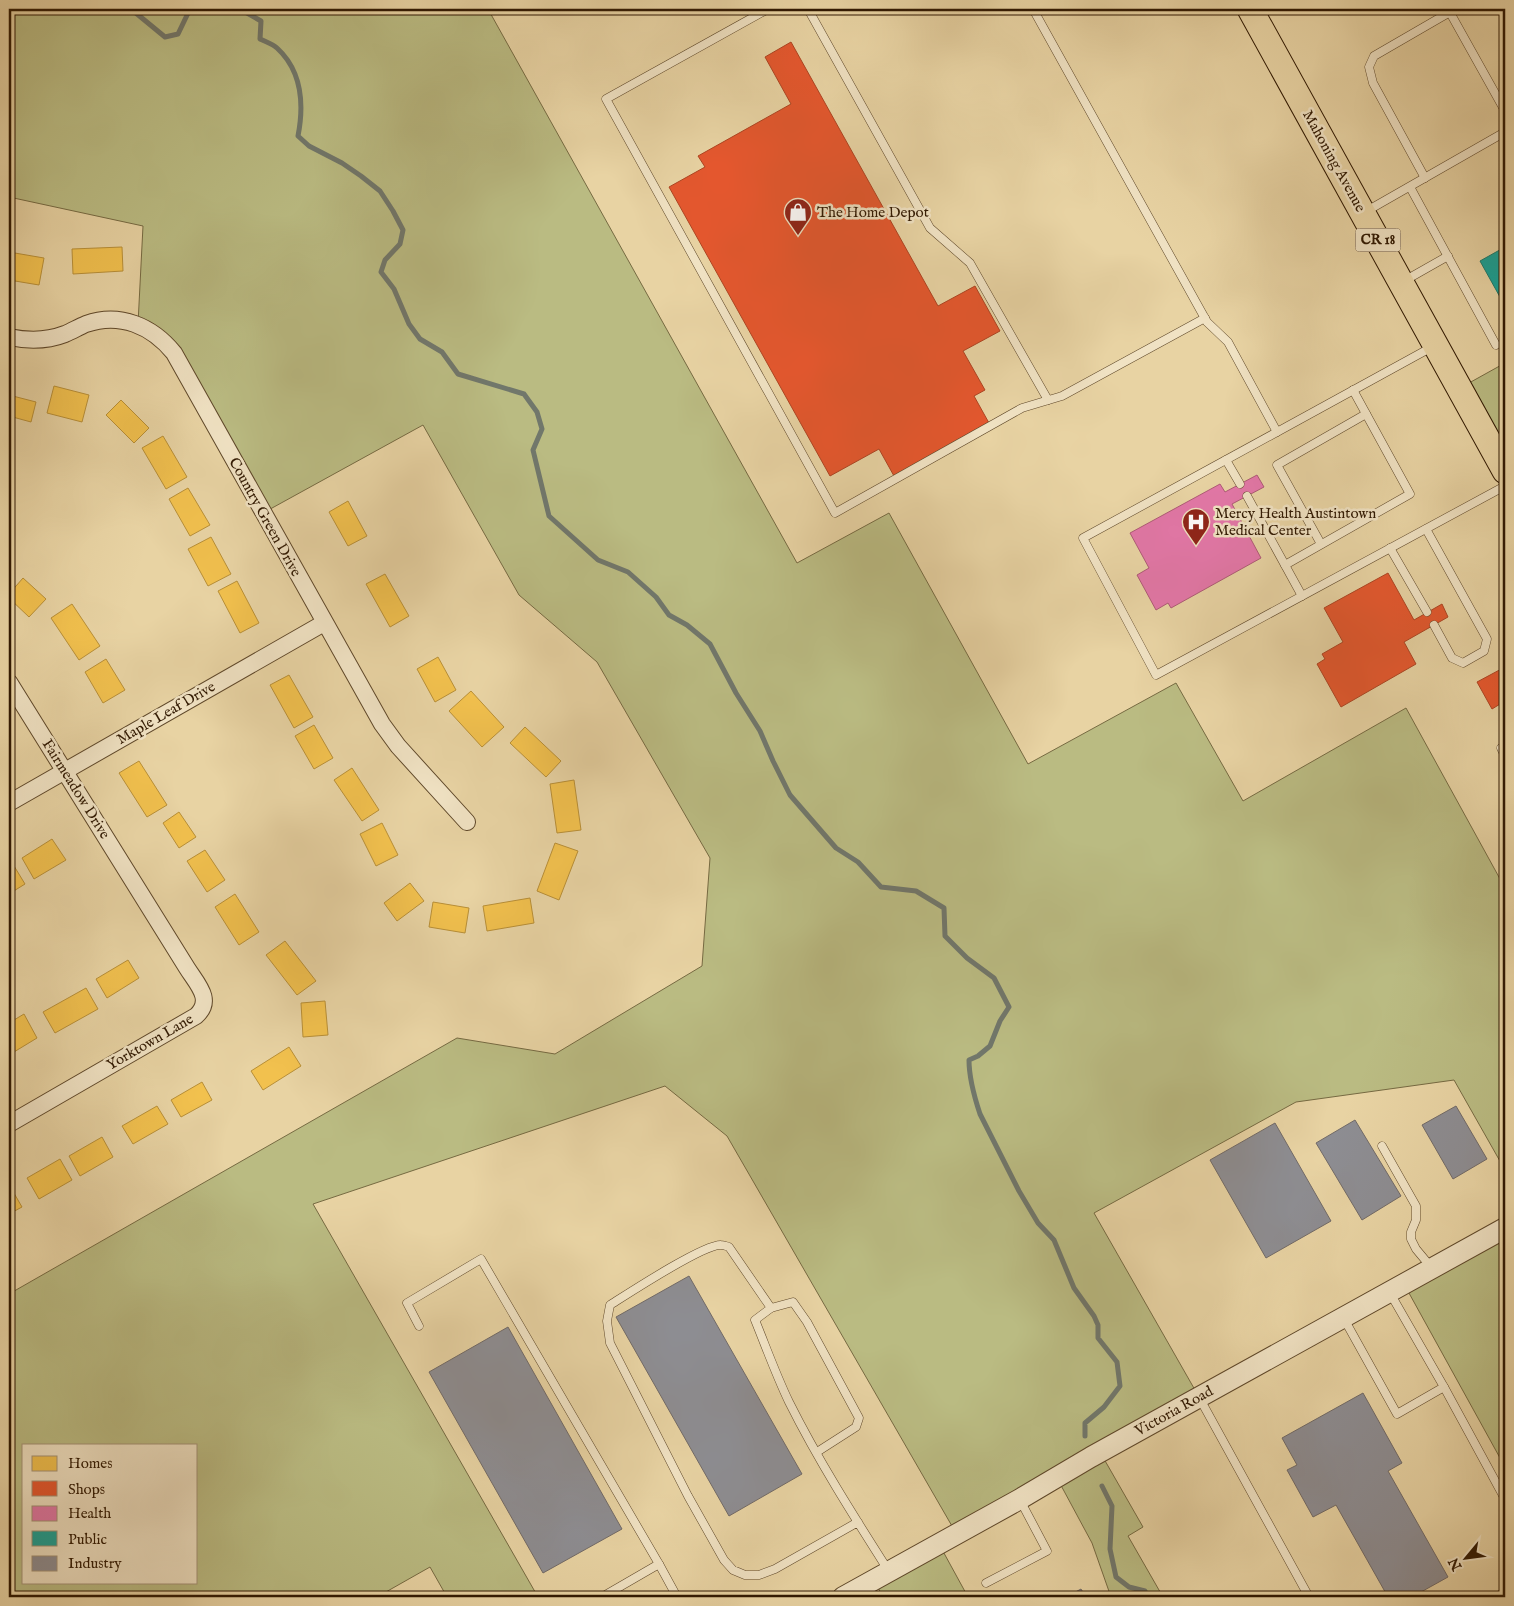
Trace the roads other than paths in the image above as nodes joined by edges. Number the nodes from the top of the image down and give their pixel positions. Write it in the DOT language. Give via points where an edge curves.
graph roads {
  1 [pos="768,9"];
  2 [pos="808,9"];
  3 [pos="1033,9"];
  4 [pos="1250,9"];
  5 [pos="1449,10"];
  6 [pos="1505,110"];
  7 [pos="1505,132"];
  8 [pos="1425,178"];
  9 [pos="1410,187"];
  10 [pos="1363,213"];
  11 [pos="1448,256"];
  12 [pos="1402,282"];
  13 [pos="1205,318"];
  14 [pos="9,337"];
  15 [pos="1436,344"];
  16 [pos="1496,345"];
  17 [pos="1353,390"];
  18 [pos="1048,400"];
  19 [pos="1366,414"];
  20 [pos="1277,432"];
  21 [pos="1226,460"];
  22 [pos="1505,471"];
  23 [pos="1240,484"];
  24 [pos="1505,486"];
  25 [pos="1247,496"];
  26 [pos="1426,529"];
  27 [pos="1322,544"];
  28 [pos="1390,548"];
  29 [pos="1285,565"];
  30 [pos="1302,596"];
  31 [pos="1427,612"];
  32 [pos="324,623"];
  33 [pos="1434,625"];
  34 [pos="9,682"];
  35 [pos="1505,746"];
  36 [pos="1505,756"];
  37 [pos="65,771"];
  38 [pos="9,803"];
  39 [pos="467,822"];
  40 [pos="142,896"];
  41 [pos="9,1124"];
  42 [pos="1382,1146"];
  43 [pos="1505,1228"];
  44 [pos="1432,1268"];
  45 [pos="1389,1292"];
  46 [pos="771,1308"];
  47 [pos="1343,1318"];
  48 [pos="420,1326"];
  49 [pos="1444,1387"];
  50 [pos="1199,1397"];
  51 [pos="817,1452"];
  52 [pos="1020,1499"];
  53 [pos="1505,1499"];
  54 [pos="858,1522"];
  55 [pos="659,1564"];
  56 [pos="889,1572"];
  57 [pos="986,1583"];
  58 [pos="1505,1592"];
  59 [pos="602,1597"];
  60 [pos="677,1597"];
  61 [pos="843,1597"];
  62 [pos="1310,1597"];
  63 [pos="1496,1597"];
  1 -- 18 [label="lane" via="606,99 835,513 1022,408"];
  2 -- 18 [label="lane" via="930,228 970,262"];
  3 -- 13 [label="lane"];
  4 -- 10 [label="main road, Mahoning Avenue / CR 18"];
  5 -- 6 [label="lane"];
  5 -- 8 [label="lane" via="1374,56 1369,67 1373,83"];
  7 -- 8 [label="lane"];
  8 -- 9 [label="lane"];
  9 -- 10 [label="lane"];
  9 -- 11 [label="lane"];
  10 -- 12 [label="main road, Mahoning Avenue / CR 18"];
  11 -- 12 [label="lane"];
  11 -- 16 [label="lane"];
  12 -- 15 [label="main road, Mahoning Avenue / CR 18"];
  13 -- 18 [label="lane" via="1062,396"];
  13 -- 20 [label="lane" via="1228,342"];
  14 -- 32 [label="street, Country Green Drive" via="49,339 86,324 124,320 149,329 165,342"];
  15 -- 17 [label="lane"];
  15 -- 22 [label="main road, Mahoning Avenue / CR 18"];
  17 -- 19 [label="lane"];
  17 -- 20 [label="lane"];
  19 -- 27 [label="lane" via="1410,494"];
  19 -- 27 [label="lane" via="1277,465"];
  20 -- 21 [label="lane"];
  21 -- 23 [label="lane"];
  21 -- 30 [label="lane" via="1084,538 1156,675"];
  24 -- 26 [label="lane"];
  25 -- 29 [label="lane"];
  26 -- 28 [label="lane"];
  26 -- 33 [label="lane" via="1487,639 1484,651 1463,663 1452,658"];
  27 -- 29 [label="lane"];
  28 -- 30 [label="lane"];
  28 -- 31 [label="lane"];
  29 -- 30 [label="lane"];
  32 -- 37 [label="street, Maple Leaf Drive"];
  32 -- 39 [label="street, Country Green Drive" via="382,724"];
  34 -- 37 [label="street, Fairmeadow Drive"];
  35 -- 36 [label="lane" via="1501,748"];
  37 -- 38 [label="street, Maple Leaf Drive"];
  37 -- 40 [label="street, Fairmeadow Drive"];
  40 -- 41 [label="street, Yorktown Lane" via="204,996 202,1011"];
  42 -- 44 [label="lane" via="1416,1206 1411,1239"];
  43 -- 44 [label="street, Victoria Road"];
  44 -- 45 [label="street, Victoria Road"];
  45 -- 47 [label="street, Victoria Road"];
  45 -- 49 [label="lane"];
  46 -- 51 [label="lane" via="755,1320 788,1401"];
  46 -- 51 [label="lane" via="793,1302 859,1418 856,1427"];
  46 -- 54 [label="lane" via="729,1247 721,1245 699,1253 610,1305 607,1321 610,1343 688,1496 733,1570 759,1575 775,1569"];
  47 -- 49 [label="lane" via="1397,1414"];
  47 -- 50 [label="street, Victoria Road"];
  48 -- 55 [label="lane" via="407,1303 481,1260"];
  49 -- 53 [label="lane"];
  50 -- 52 [label="street, Victoria Road"];
  50 -- 62 [label="lane"];
  51 -- 54 [label="lane"];
  52 -- 56 [label="street, Victoria Road"];
  52 -- 57 [label="lane" via="1047,1551"];
  54 -- 56 [label="lane"];
  55 -- 59 [label="lane"];
  55 -- 60 [label="lane"];
  56 -- 61 [label="street, Victoria Road"];
  58 -- 63 [label="lane"];
}
